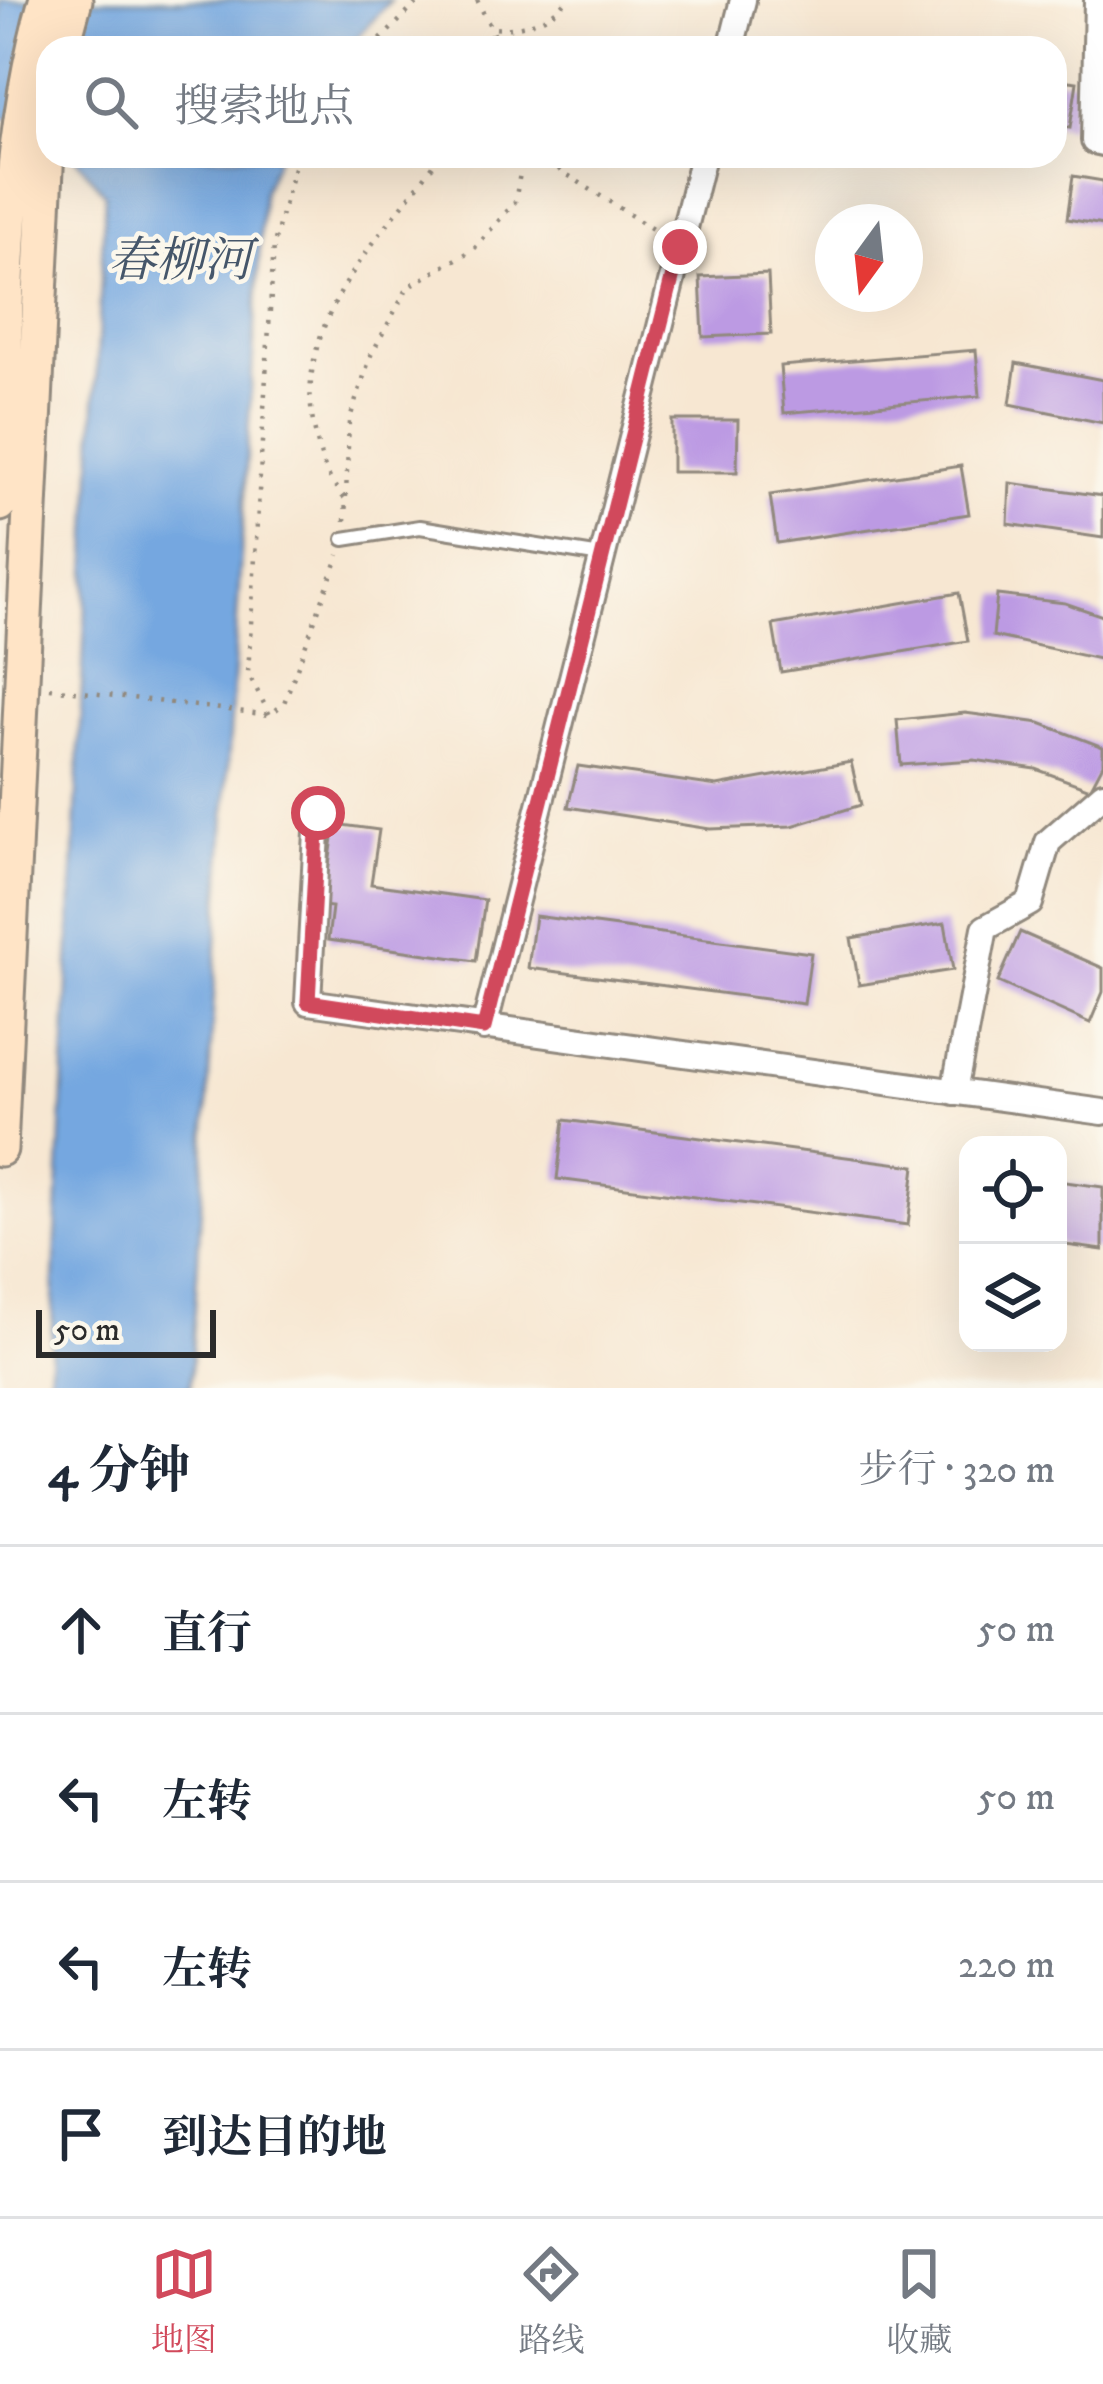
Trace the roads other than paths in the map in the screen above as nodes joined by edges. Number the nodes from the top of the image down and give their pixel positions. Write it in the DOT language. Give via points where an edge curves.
graph roads {
  1 [pos="46,0"];
  2 [pos="76,0"];
  3 [pos="743,0"];
  4 [pos="1097,0"];
  5 [pos="39,36"];
  6 [pos="66,36"];
  7 [pos="734,36"];
  8 [pos="36,49"];
  9 [pos="1103,143"];
  10 [pos="36,164"];
  11 [pos="700,168"];
  12 [pos="18,221"];
  13 [pos="0,504"];
  14 [pos="344,539"];
  15 [pos="601,556"];
  16 [pos="1103,794"];
  17 [pos="318,813"];
  18 [pos="4,957"];
  19 [pos="484,1028"];
  20 [pos="954,1092"];
  21 [pos="1103,1112"];
  22 [pos="0,1149"];
  1 -- 5 [label="street"];
  2 -- 6 [label="street"];
  3 -- 7 [label="street"];
  4 -- 9 [label="street" via="1094,141"];
  8 -- 12 [label="street" via="20,127"];
  10 -- 12 [label="street"];
  11 -- 15 [label="street"];
  12 -- 13 [label="street"];
  12 -- 18 [label="street"];
  14 -- 15 [label="lane" via="420,526"];
  15 -- 19 [label="street"];
  16 -- 20 [label="street" via="1048,842 1030,904 986,928"];
  17 -- 19 [label="street" via="308,1002"];
  18 -- 22 [label="street"];
  19 -- 20 [label="street"];
  20 -- 21 [label="street"];
}
